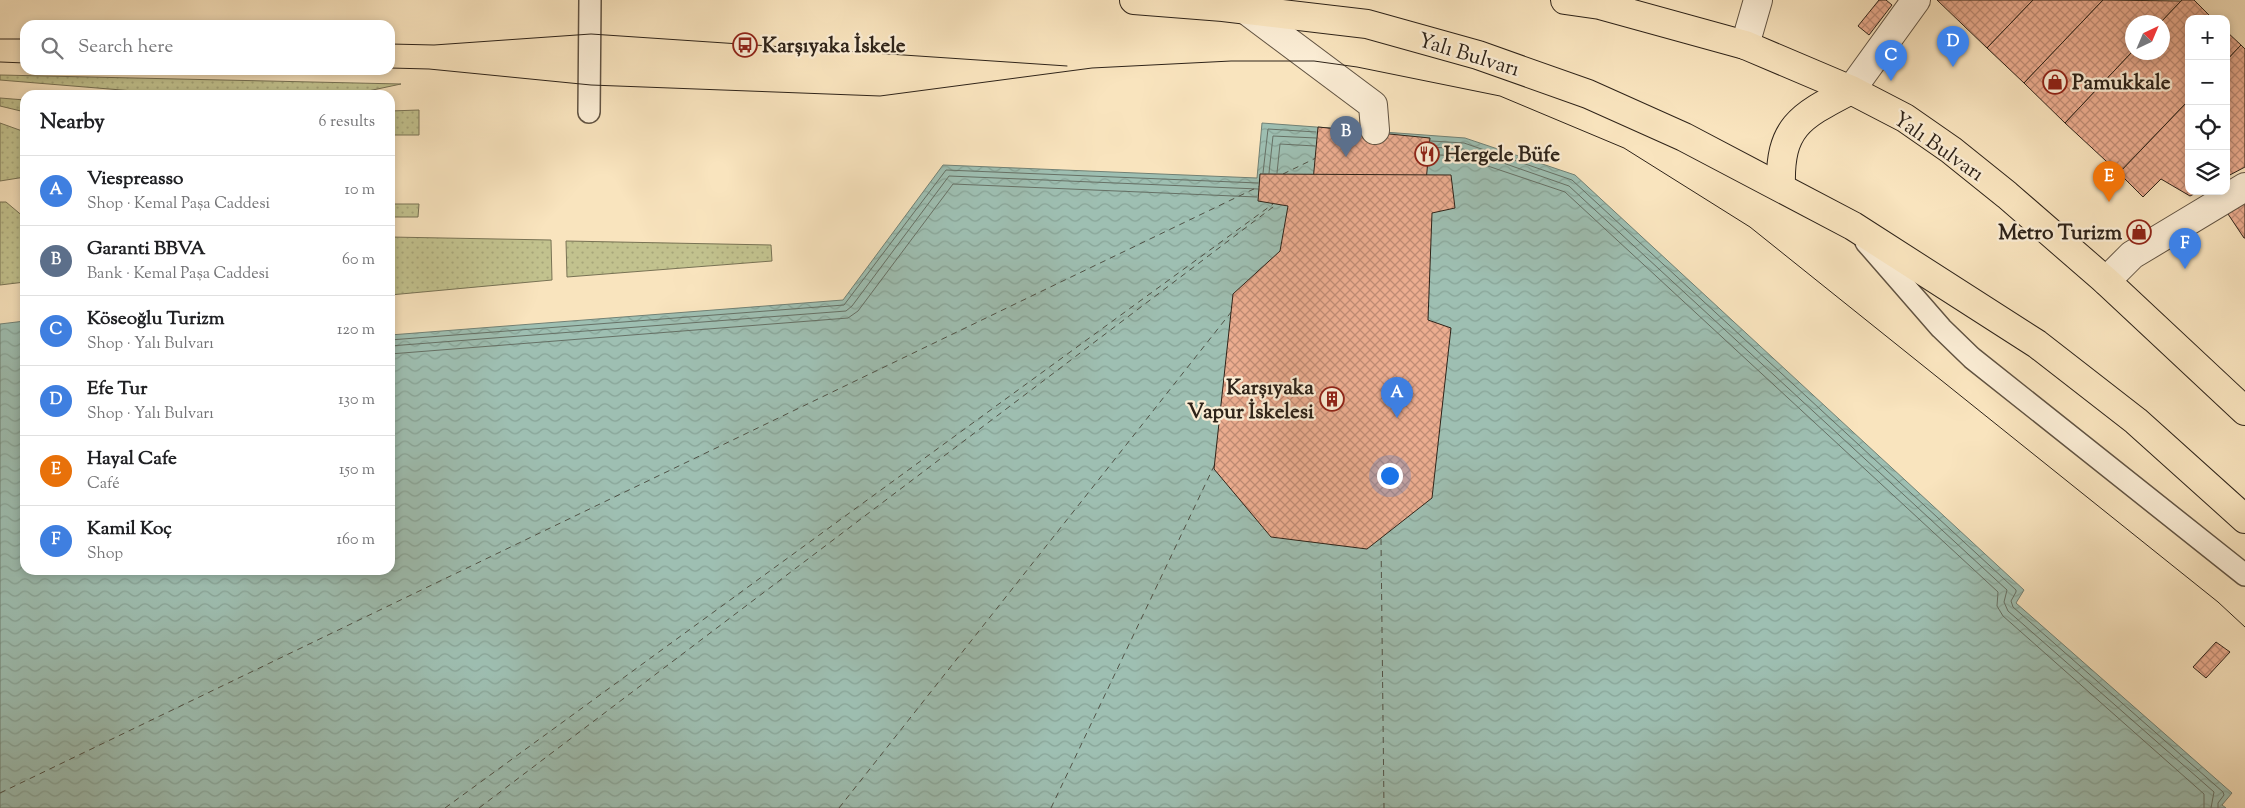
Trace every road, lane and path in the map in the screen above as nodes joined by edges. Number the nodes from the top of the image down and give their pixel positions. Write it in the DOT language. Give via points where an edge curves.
graph roads {
  1 [pos="590,0"];
  2 [pos="1134,0"];
  3 [pos="1565,0"];
  4 [pos="1758,0"];
  5 [pos="1916,0"];
  6 [pos="1245,5"];
  7 [pos="1745,45"];
  8 [pos="1851,90"];
  9 [pos="589,112"];
  10 [pos="1375,130"];
  11 [pos="1782,187"];
  12 [pos="2245,187"];
  13 [pos="1853,226"];
  14 [pos="2106,281"];
  15 [pos="2245,411"];
  16 [pos="2245,519"];
  17 [pos="2245,575"];
  1 -- 9 [label="lane"];
  2 -- 6 [label="main road, Yalı Bulvarı"];
  3 -- 7 [label="main road, Yalı Bulvarı" via="1600,5"];
  4 -- 7 [label="street"];
  5 -- 8 [label="street"];
  6 -- 10 [label="street" via="1373,105"];
  6 -- 11 [label="main road, Yalı Bulvarı" via="1367,24 1478,55 1588,94 1684,137"];
  7 -- 8 [label="main road, Yalı Bulvarı"];
  8 -- 11 [label="main road" via="1812,111 1790,133 1781,163"];
  8 -- 14 [label="main road, Yalı Bulvarı" via="1905,118 1951,150"];
  11 -- 13 [label="main road, Yalı Bulvarı"];
  12 -- 14 [label="street" via="2132,255"];
  13 -- 16 [label="main road" via="2037,344 2136,421"];
  13 -- 17 [label="lane" via="1941,328 1972,358"];
  14 -- 15 [label="main road, Yalı Bulvarı"];
}
